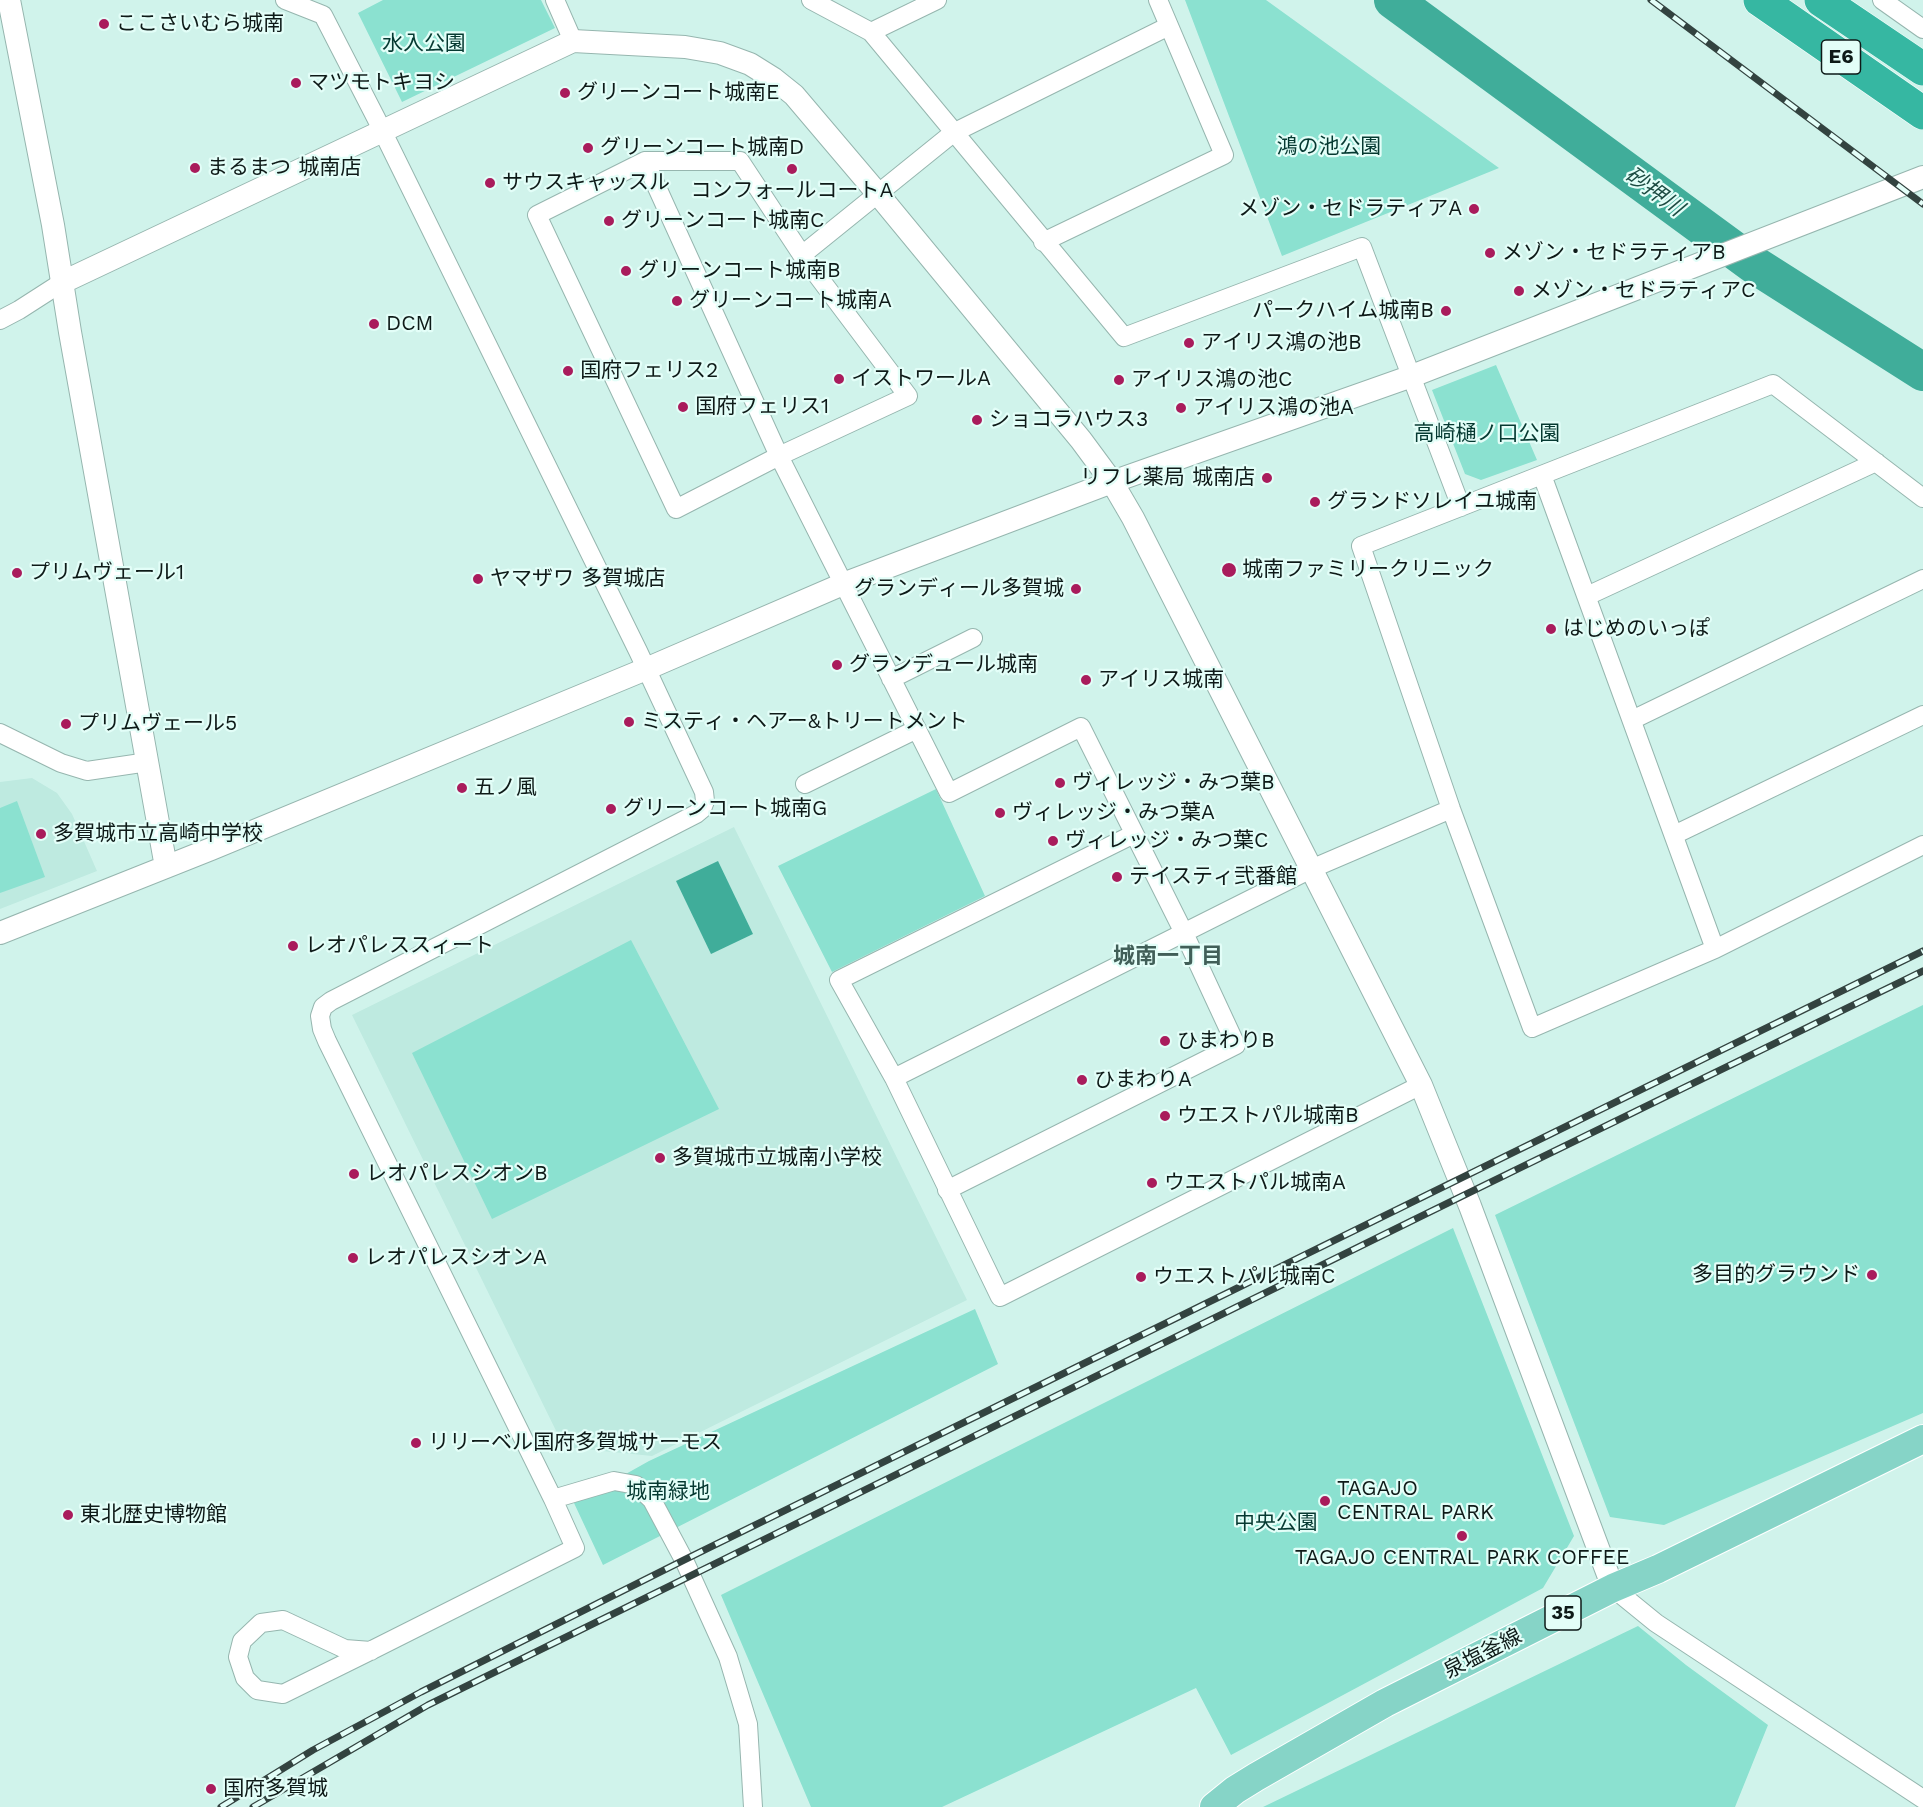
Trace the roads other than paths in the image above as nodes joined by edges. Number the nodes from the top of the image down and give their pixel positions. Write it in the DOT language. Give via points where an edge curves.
graph roads {
  1 [pos="9,0"];
  2 [pos="285,0"];
  3 [pos="555,0"];
  4 [pos="811,0"];
  5 [pos="937,0"];
  6 [pos="1158,0"];
  7 [pos="1760,0"];
  8 [pos="1821,0"];
  9 [pos="1882,0"];
  10 [pos="1170,26"];
  11 [pos="1923,29"];
  12 [pos="871,32"];
  13 [pos="573,41"];
  14 [pos="1923,69"];
  15 [pos="1923,113"];
  16 [pos="383,132"];
  17 [pos="953,134"];
  18 [pos="645,161"];
  19 [pos="1923,177"];
  20 [pos="878,194"];
  21 [pos="1043,242"];
  22 [pos="802,255"];
  23 [pos="61,283"];
  24 [pos="0,320"];
  25 [pos="1412,376"];
  26 [pos="779,456"];
  27 [pos="1876,462"];
  28 [pos="1542,475"];
  29 [pos="1112,482"];
  30 [pos="1923,498"];
  31 [pos="1461,507"];
  32 [pos="1923,579"];
  33 [pos="843,584"];
  34 [pos="1587,596"];
  35 [pos="973,638"];
  36 [pos="646,669"];
  37 [pos="891,679"];
  38 [pos="1923,715"];
  39 [pos="1632,720"];
  40 [pos="917,729"];
  41 [pos="0,733"];
  42 [pos="148,762"];
  43 [pos="805,784"];
  44 [pos="1451,809"];
  45 [pos="1134,834"];
  46 [pos="1674,836"];
  47 [pos="1923,845"];
  48 [pos="166,867"];
  49 [pos="1311,869"];
  50 [pos="0,933"];
  51 [pos="1184,933"];
  52 [pos="1715,949"];
  53 [pos="894,1078"];
  54 [pos="1421,1085"];
  55 [pos="947,1190"];
  56 [pos="1923,1439"];
  57 [pos="553,1499"];
  58 [pos="1613,1588"];
  59 [pos="371,1651"];
  60 [pos="1923,1799"];
  61 [pos="753,1807"];
  62 [pos="1214,1807"];
  1 -- 23 [label="street"];
  2 -- 16 [label="street" via="323,15"];
  3 -- 13 [label="street"];
  4 -- 12 [label="street"];
  5 -- 12 [label="street"];
  6 -- 10 [label="street"];
  7 -- 15 [label="highway, E6"];
  8 -- 14 [label="highway, E6"];
  9 -- 11 [label="street"];
  10 -- 17 [label="street"];
  10 -- 21 [label="street" via="1224,155"];
  12 -- 17 [label="street"];
  13 -- 16 [label="street"];
  13 -- 20 [label="street" via="685,47 720,53 750,64 794,95"];
  16 -- 23 [label="street"];
  16 -- 36 [label="street"];
  17 -- 20 [label="street"];
  17 -- 21 [label="street"];
  18 -- 22 [label="street" via="740,161"];
  18 -- 26 [label="street"];
  18 -- 26 [label="street" via="537,214 676,510"];
  19 -- 25 [label="street"];
  20 -- 22 [label="street"];
  20 -- 29 [label="street"];
  21 -- 25 [label="street" via="1124,337 1362,246"];
  22 -- 26 [label="street" via="908,396"];
  23 -- 24 [label="street"];
  23 -- 42 [label="street"];
  25 -- 29 [label="street"];
  25 -- 31 [label="street"];
  26 -- 33 [label="street"];
  27 -- 28 [label="street" via="1773,384"];
  27 -- 30 [label="street"];
  27 -- 34 [label="street"];
  28 -- 31 [label="street"];
  28 -- 34 [label="street"];
  29 -- 33 [label="street"];
  29 -- 49 [label="street"];
  31 -- 44 [label="street" via="1361,546"];
  32 -- 39 [label="street"];
  33 -- 36 [label="street"];
  33 -- 37 [label="street"];
  34 -- 39 [label="street"];
  35 -- 37 [label="street"];
  36 -- 48 [label="street"];
  36 -- 57 [label="street" via="704,792 702,809 331,1001 320,1016 327,1041"];
  37 -- 40 [label="street"];
  38 -- 46 [label="street"];
  39 -- 46 [label="street"];
  40 -- 43 [label="street"];
  40 -- 45 [label="street" via="949,793 1081,728"];
  41 -- 42 [label="street" via="61,763 87,771"];
  42 -- 48 [label="street"];
  44 -- 49 [label="street"];
  44 -- 52 [label="street" via="1532,1028"];
  45 -- 51 [label="street"];
  45 -- 53 [label="street" via="839,980"];
  46 -- 52 [label="street"];
  47 -- 52 [label="street"];
  48 -- 50 [label="street"];
  49 -- 51 [label="street"];
  49 -- 54 [label="street"];
  51 -- 53 [label="street"];
  51 -- 55 [label="street" via="1236,1045"];
  53 -- 55 [label="street"];
  54 -- 55 [label="street" via="1000,1297"];
  54 -- 58 [label="street"];
  56 -- 58 [label="main road, 泉塩釜線 / 35"];
  57 -- 59 [label="street" via="575,1548"];
  57 -- 61 [label="street" via="614,1481 636,1485 652,1500 728,1657 748,1724"];
  58 -- 60 [label="street" via="1656,1623"];
  58 -- 62 [label="main road, 泉塩釜線 / 35" via="1385,1703 1249,1781"];
  59 -- 59 [label="street" via="282,1694 257,1690 245,1678 238,1657 242,1641 261,1623 283,1620 345,1649"];
}
